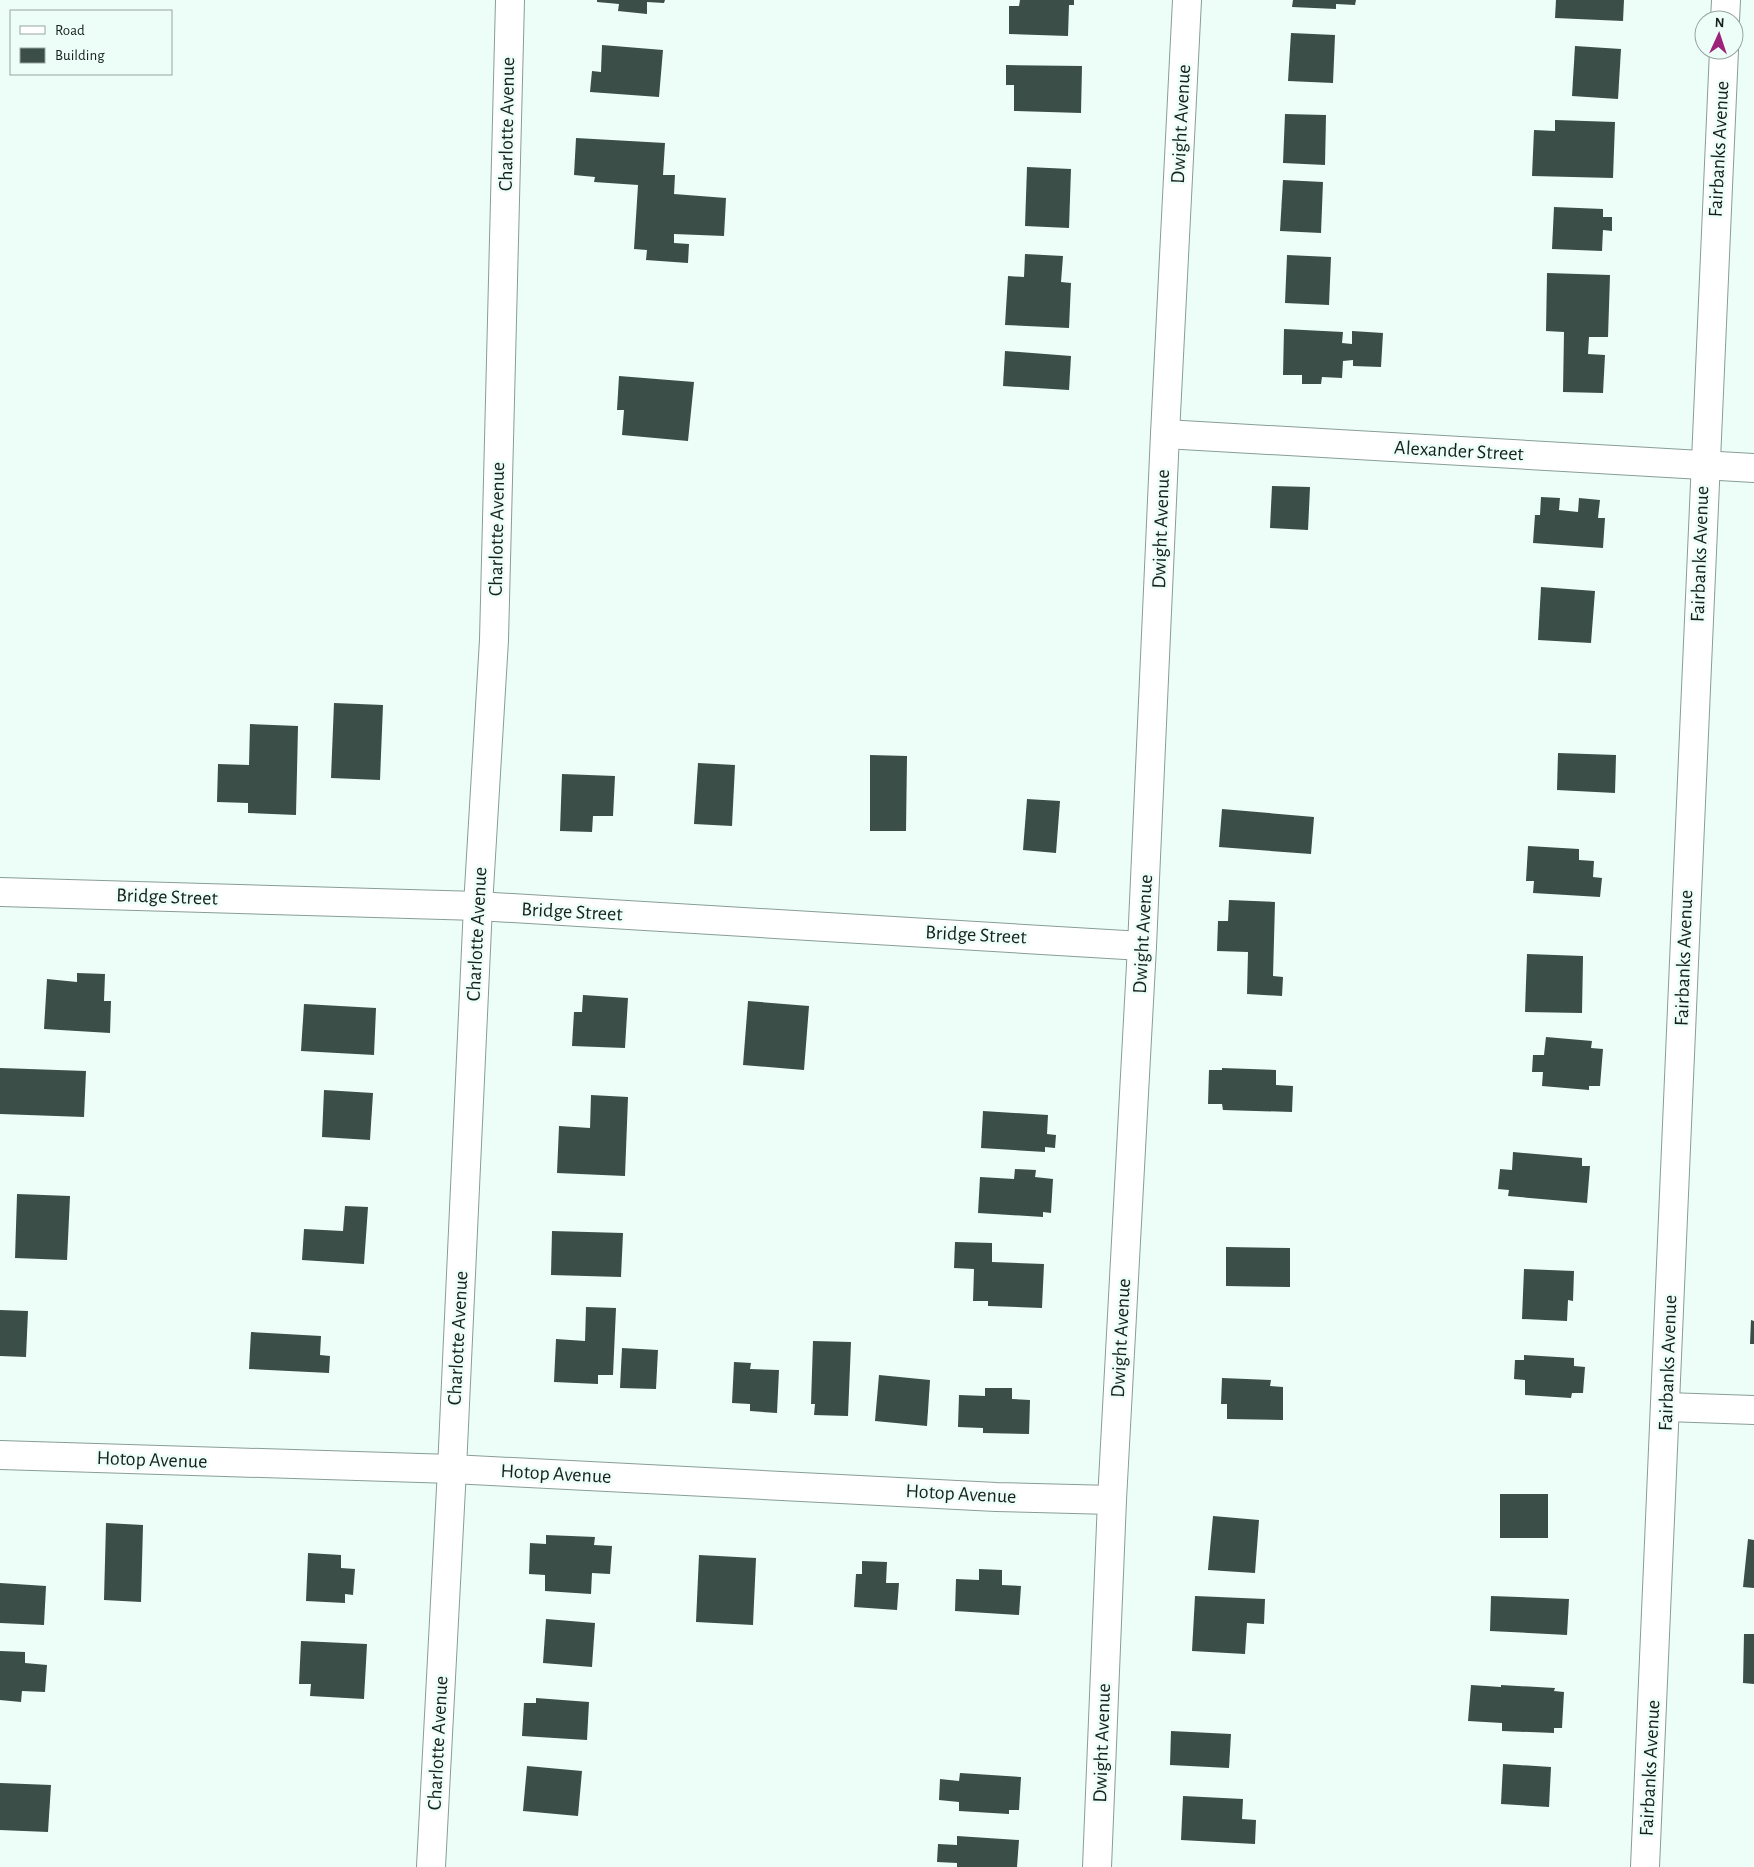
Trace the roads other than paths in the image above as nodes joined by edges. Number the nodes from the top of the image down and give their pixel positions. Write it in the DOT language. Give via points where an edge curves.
graph roads {
  1 [pos="510,0"];
  2 [pos="1187,0"];
  3 [pos="1724,60"];
  4 [pos="1165,434"];
  5 [pos="1704,465"];
  6 [pos="1754,468"];
  7 [pos="0,892"];
  8 [pos="478,906"];
  9 [pos="1142,946"];
  10 [pos="1666,1407"];
  11 [pos="1754,1410"];
  12 [pos="0,1455"];
  13 [pos="452,1469"];
  14 [pos="1112,1500"];
  15 [pos="431,1867"];
  16 [pos="1097,1867"];
  17 [pos="1645,1867"];
  1 -- 8 [label="street, Charlotte Avenue" via="494,640"];
  2 -- 4 [label="street, Dwight Avenue"];
  3 -- 5 [label="street, Fairbanks Avenue"];
  4 -- 5 [label="street, Alexander Street"];
  4 -- 9 [label="street, Dwight Avenue"];
  5 -- 6 [label="street, Alexander Street"];
  5 -- 10 [label="street, Fairbanks Avenue"];
  7 -- 8 [label="street, Bridge Street"];
  8 -- 9 [label="street, Bridge Street"];
  8 -- 13 [label="street, Charlotte Avenue"];
  9 -- 14 [label="street, Dwight Avenue"];
  10 -- 11 [label="street"];
  10 -- 17 [label="street, Fairbanks Avenue"];
  12 -- 13 [label="street, Hotop Avenue"];
  13 -- 14 [label="street, Hotop Avenue"];
  13 -- 15 [label="street, Charlotte Avenue"];
  14 -- 16 [label="street, Dwight Avenue"];
}
